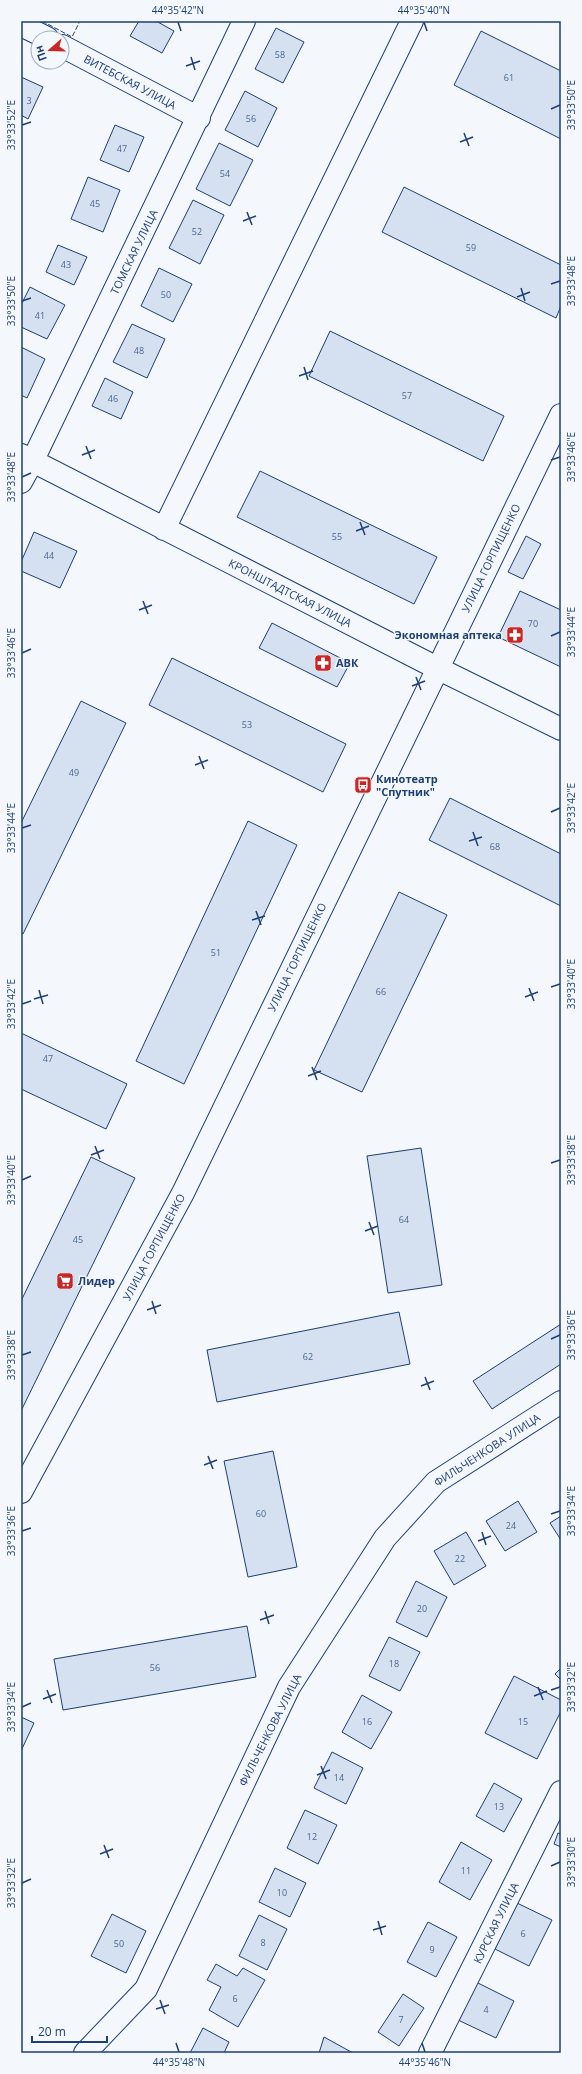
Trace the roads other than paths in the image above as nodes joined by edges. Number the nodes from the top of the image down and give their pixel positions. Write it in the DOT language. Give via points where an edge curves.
graph roads {
  1 [pos="244,21"];
  2 [pos="412,21"];
  3 [pos="21,25"];
  4 [pos="31,30"];
  5 [pos="70,50"];
  6 [pos="199,118"];
  7 [pos="561,415"];
  8 [pos="27,459"];
  9 [pos="21,482"];
  10 [pos="164,529"];
  11 [pos="437,668"];
  12 [pos="561,729"];
  13 [pos="561,1402"];
  14 [pos="21,1492"];
  15 [pos="561,1792"];
  16 [pos="85,2053"];
  17 [pos="430,2053"];
  1 -- 6 [label="street, ТОМСКАЯ УЛИЦА"];
  2 -- 10 [label="street"];
  3 -- 4 [label="street"];
  5 -- 6 [label="street, ВИТЕБСКАЯ УЛИЦА"];
  6 -- 8 [label="street, ТОМСКАЯ УЛИЦА"];
  7 -- 11 [label="street, УЛИЦА ГОРПИЩЕНКО"];
  8 -- 9 [label="street, ТОМСКАЯ УЛИЦА"];
  8 -- 10 [label="street, КРОНШТАДТСКАЯ УЛИЦА"];
  10 -- 11 [label="street, КРОНШТАДТСКАЯ УЛИЦА"];
  11 -- 12 [label="street, КРОНШТАДТСКАЯ УЛИЦА"];
  11 -- 14 [label="street, УЛИЦА ГОРПИЩЕНКО" via="183,1193"];
  13 -- 16 [label="street, ФИЛЬЧЕНКОВА УЛИЦА" via="436,1482 385,1538 289,1687 146,1989"];
  15 -- 17 [label="street, КУРСКАЯ УЛИЦА"];
}
